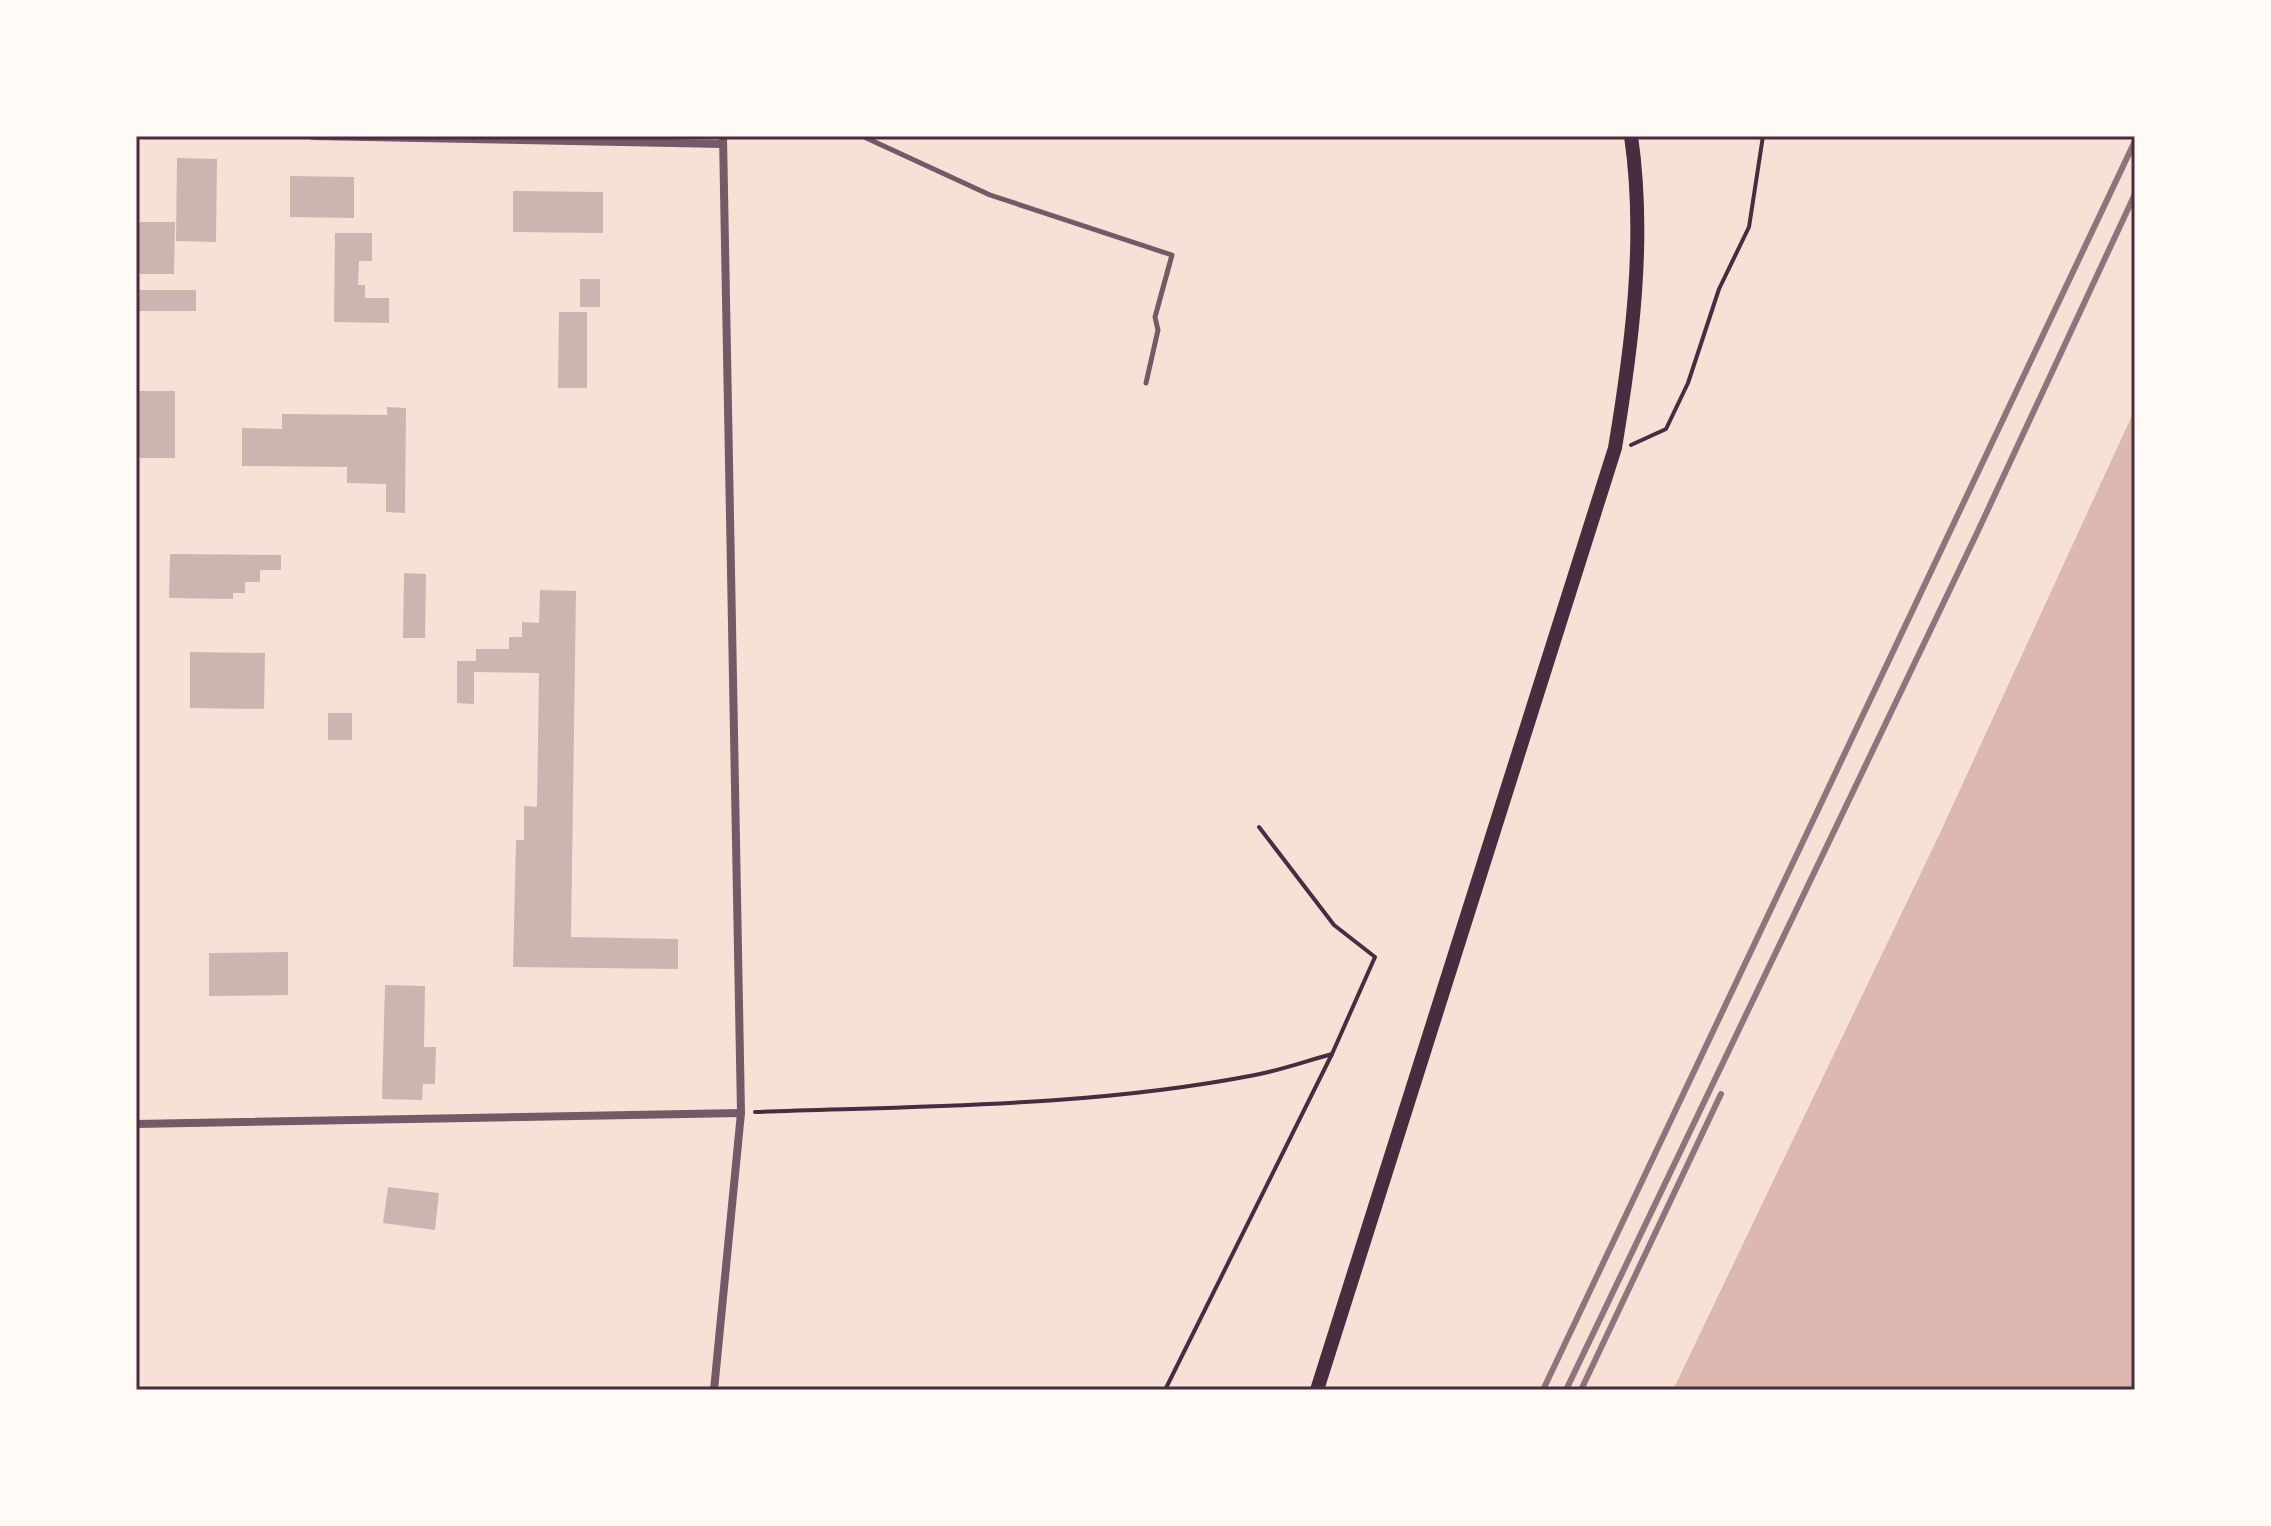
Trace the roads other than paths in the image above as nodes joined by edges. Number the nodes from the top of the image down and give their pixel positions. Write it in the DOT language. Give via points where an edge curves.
graph roads {
  1 [pos="313,136"];
  2 [pos="862,136"];
  3 [pos="1631,136"];
  4 [pos="723,140"];
  5 [pos="1146,383"];
  6 [pos="741,1113"];
  7 [pos="136,1124"];
  8 [pos="714,1390"];
  9 [pos="1317,1390"];
  1 -- 4 [label="street"];
  2 -- 5 [label="lane" via="990,195 1172,255 1155,317 1158,330"];
  3 -- 9 [label="main road" via="1636,280 1630,362 1615,448"];
  4 -- 6 [label="street"];
  6 -- 7 [label="street"];
  6 -- 8 [label="street"];
}
